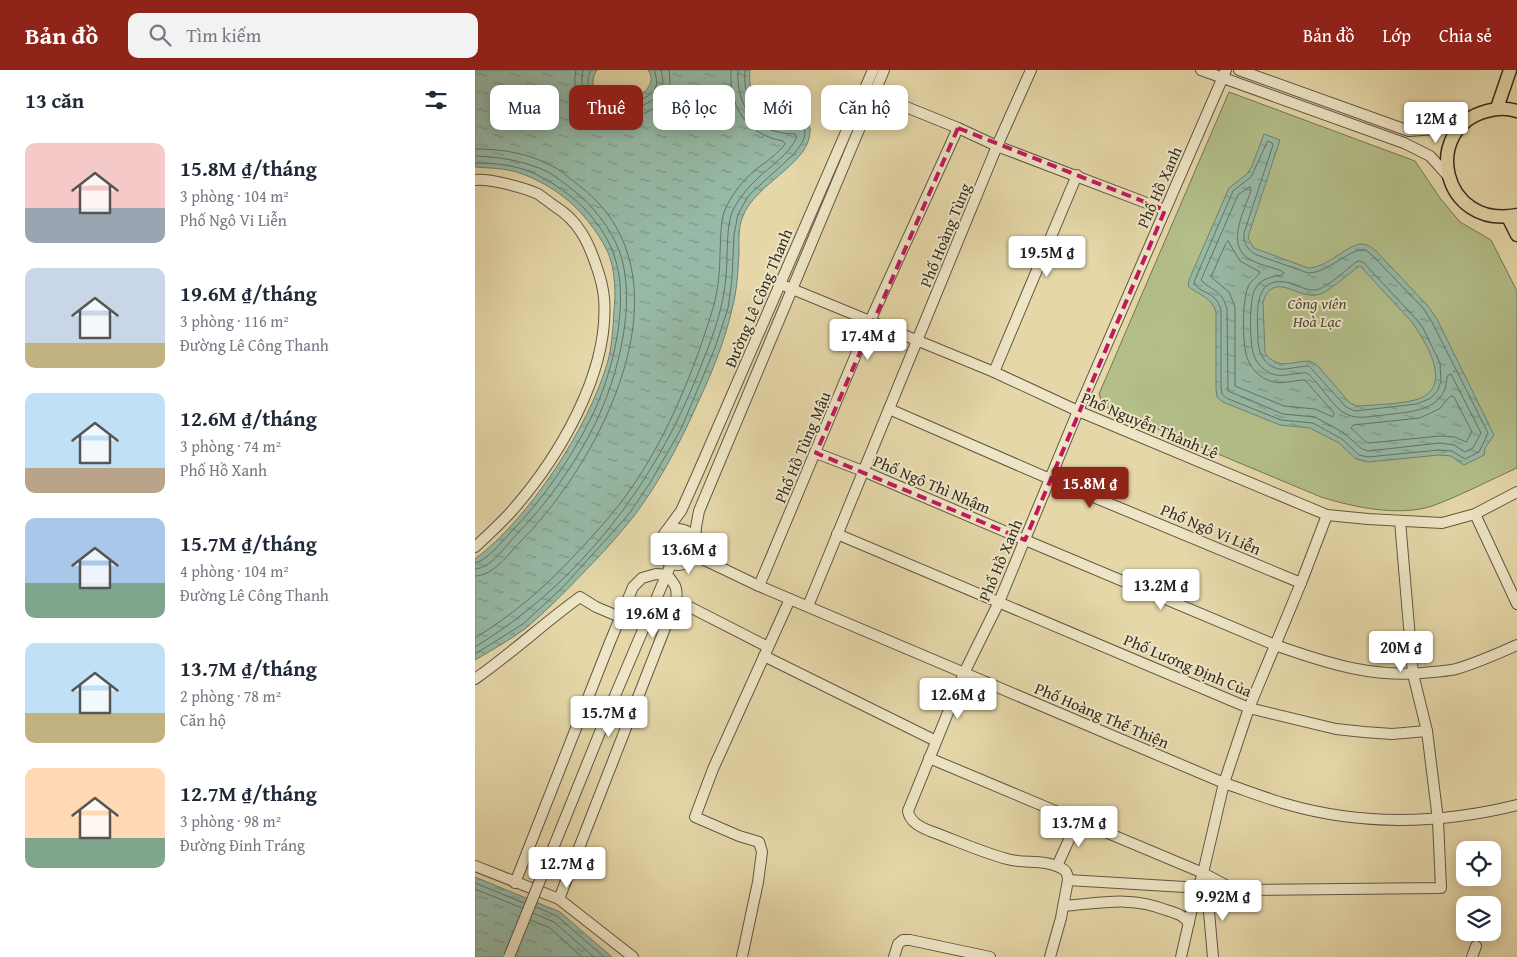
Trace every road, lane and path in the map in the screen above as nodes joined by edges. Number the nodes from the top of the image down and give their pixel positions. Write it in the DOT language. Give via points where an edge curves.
graph roads {
  1 [pos="873,70"];
  2 [pos="884,70"];
  3 [pos="1031,70"];
  4 [pos="1201,70"];
  5 [pos="1239,70"];
  6 [pos="1510,70"];
  7 [pos="1224,74"];
  8 [pos="878,85"];
  9 [pos="908,108"];
  10 [pos="1497,108"];
  11 [pos="1517,111"];
  12 [pos="1463,124"];
  13 [pos="958,128"];
  14 [pos="859,130"];
  15 [pos="997,146"];
  16 [pos="1077,175"];
  17 [pos="1448,176"];
  18 [pos="475,180"];
  19 [pos="1165,210"];
  20 [pos="1513,216"];
  21 [pos="1517,235"];
  22 [pos="780,284"];
  23 [pos="792,289"];
  24 [pos="870,321"];
  25 [pos="917,341"];
  26 [pos="994,372"];
  27 [pos="889,409"];
  28 [pos="1078,411"];
  29 [pos="816,453"];
  30 [pos="863,471"];
  31 [pos="1050,479"];
  32 [pos="1516,495"];
  33 [pos="1475,514"];
  34 [pos="1327,515"];
  35 [pos="1400,521"];
  36 [pos="664,534"];
  37 [pos="837,534"];
  38 [pos="1025,540"];
  39 [pos="695,541"];
  40 [pos="476,545"];
  41 [pos="694,555"];
  42 [pos="671,564"];
  43 [pos="667,575"];
  44 [pos="1301,583"];
  45 [pos="759,586"];
  46 [pos="790,599"];
  47 [pos="675,600"];
  48 [pos="999,602"];
  49 [pos="1517,604"];
  50 [pos="808,606"];
  51 [pos="620,617"];
  52 [pos="1275,645"];
  53 [pos="1517,645"];
  54 [pos="766,652"];
  55 [pos="964,673"];
  56 [pos="1413,674"];
  57 [pos="475,679"];
  58 [pos="1249,708"];
  59 [pos="1427,731"];
  60 [pos="935,741"];
  61 [pos="929,758"];
  62 [pos="1224,783"];
  63 [pos="1517,805"];
  64 [pos="1078,820"];
  65 [pos="1438,820"];
  66 [pos="475,866"];
  67 [pos="1057,866"];
  68 [pos="1203,873"];
  69 [pos="1068,880"];
  70 [pos="515,883"];
  71 [pos="1203,889"];
  72 [pos="1235,890"];
  73 [pos="559,899"];
  74 [pos="1064,906"];
  75 [pos="1189,923"];
  76 [pos="1476,946"];
  77 [pos="509,957"];
  78 [pos="633,957"];
  79 [pos="742,957"];
  80 [pos="894,957"];
  81 [pos="990,957"];
  82 [pos="1050,957"];
  83 [pos="1181,957"];
  84 [pos="1213,957"];
  85 [pos="1472,957"];
  1 -- 22 [label="street, Đường Lê Công Thanh"];
  2 -- 8 [label="street, Đường Lê Công Thanh"];
  3 -- 15 [label="street, Phố Hoàng Tùng"];
  4 -- 7 [label="street"];
  5 -- 12 [label="street" via="1409,131"];
  6 -- 10 [label="main road"];
  7 -- 17 [label="street" via="1404,143 1430,156"];
  7 -- 19 [label="street, Phố Hồ Xanh"];
  9 -- 13 [label="street"];
  10 -- 11 [label="main road"];
  10 -- 12 [label="main road" via="1479,113"];
  12 -- 17 [label="main road" via="1452,139 1447,157"];
  13 -- 15 [label="street"];
  13 -- 24 [label="street, Phố Hồ Tùng Mậu"];
  14 -- 23 [label="street, Đường Lê Công Thanh"];
  15 -- 16 [label="street"];
  15 -- 25 [label="street, Phố Hoàng Tùng"];
  16 -- 19 [label="street"];
  16 -- 26 [label="street"];
  17 -- 20 [label="main road" via="1455,193 1468,207 1485,215"];
  18 -- 40 [label="street" via="497,182 537,194 569,215 591,251 604,298 601,345 580,407 543,472 510,513"];
  19 -- 28 [label="street, Phố Hồ Xanh"];
  20 -- 21 [label="main road"];
  22 -- 23 [label="street, Phố Nguyễn Thành Lê"];
  22 -- 36 [label="street, Đường Lê Công Thanh" via="688,496"];
  23 -- 24 [label="street, Phố Nguyễn Thành Lê"];
  23 -- 39 [label="street, Đường Lê Công Thanh" via="699,511"];
  24 -- 25 [label="street, Phố Nguyễn Thành Lê"];
  24 -- 29 [label="street, Phố Hồ Tùng Mậu"];
  25 -- 26 [label="street, Phố Nguyễn Thành Lê"];
  25 -- 27 [label="street, Phố Hoàng Tùng"];
  26 -- 28 [label="street, Phố Nguyễn Thành Lê"];
  27 -- 30 [label="street, Phố Hoàng Tùng"];
  27 -- 31 [label="street, Phố Ngô Vi Liễn"];
  28 -- 31 [label="street, Phố Hồ Xanh"];
  28 -- 34 [label="street, Phố Nguyễn Thành Lê"];
  29 -- 30 [label="street, Phố Ngô Thì Nhậm"];
  29 -- 45 [label="street, Phố Hồ Tùng Mậu"];
  30 -- 37 [label="street, Phố Hoàng Tùng"];
  30 -- 38 [label="street, Phố Ngô Thì Nhậm"];
  31 -- 38 [label="street, Phố Hồ Xanh"];
  31 -- 44 [label="street, Phố Ngô Vi Liễn"];
  32 -- 33 [label="street, Phố Nguyễn Thành Lê"];
  33 -- 35 [label="street, Phố Nguyễn Thành Lê" via="1442,523"];
  33 -- 49 [label="street"];
  34 -- 35 [label="street, Phố Nguyễn Thành Lê"];
  34 -- 44 [label="street"];
  35 -- 56 [label="street"];
  36 -- 39 [label="street" via="681,529 692,535"];
  36 -- 42 [label="street" via="659,551"];
  37 -- 48 [label="street, Phố Lương Định Của"];
  37 -- 50 [label="street, Phố Hoàng Tùng"];
  38 -- 48 [label="street, Phố Hồ Xanh"];
  38 -- 52 [label="street, Phố Ngô Thì Nhậm"];
  39 -- 41 [label="street"];
  41 -- 42 [label="street" via="682,565"];
  41 -- 45 [label="street, Phố Hoàng Thế Thiện"];
  42 -- 43 [label="street"];
  43 -- 47 [label="street" via="676,586"];
  43 -- 51 [label="street" via="641,578 633,587"];
  43 -- 77 [label="street, bridge"];
  44 -- 52 [label="street"];
  45 -- 46 [label="street, Phố Hoàng Thế Thiện"];
  46 -- 50 [label="street, Phố Hoàng Thế Thiện"];
  46 -- 54 [label="street"];
  47 -- 54 [label="street"];
  47 -- 73 [label="street"];
  48 -- 55 [label="street, Phố Hồ Xanh"];
  48 -- 58 [label="street, Phố Lương Định Của"];
  50 -- 55 [label="street, Phố Hoàng Thế Thiện"];
  51 -- 57 [label="street" via="580,597"];
  51 -- 70 [label="street"];
  52 -- 56 [label="street, Phố Ngô Thì Nhậm" via="1352,669"];
  52 -- 58 [label="street"];
  53 -- 56 [label="street, Phố Ngô Thì Nhậm" via="1455,669"];
  54 -- 60 [label="street"];
  54 -- 79 [label="street" via="695,817 759,842 761,847 758,882"];
  55 -- 60 [label="street, Phố Hồ Xanh"];
  55 -- 62 [label="street, Phố Hoàng Thế Thiện"];
  56 -- 59 [label="street"];
  58 -- 59 [label="street, Phố Lương Định Của" via="1336,729 1392,734"];
  58 -- 62 [label="street"];
  59 -- 65 [label="street"];
  60 -- 61 [label="street, Phố Hồ Xanh"];
  61 -- 64 [label="street"];
  61 -- 67 [label="street, Phố Hồ Xanh" via="907,811 919,826 1009,860"];
  62 -- 65 [label="street, Phố Hoàng Thế Thiện" via="1287,804 1343,816"];
  62 -- 68 [label="street"];
  63 -- 65 [label="street, Phố Hoàng Thế Thiện"];
  64 -- 67 [label="street"];
  64 -- 68 [label="street"];
  65 -- 72 [label="street" via="1441,888"];
  66 -- 70 [label="street"];
  67 -- 69 [label="street" via="1065,871"];
  68 -- 71 [label="street"];
  68 -- 72 [label="street"];
  69 -- 71 [label="street"];
  69 -- 74 [label="street"];
  70 -- 73 [label="street"];
  71 -- 72 [label="street"];
  71 -- 75 [label="street" via="1194,900"];
  71 -- 84 [label="street"];
  73 -- 78 [label="street"];
  74 -- 75 [label="street" via="1141,902 1154,904 1186,918"];
  74 -- 82 [label="street"];
  75 -- 83 [label="street"];
  76 -- 85 [label="street"];
  80 -- 81 [label="street" via="898,944 903,940"];
}
